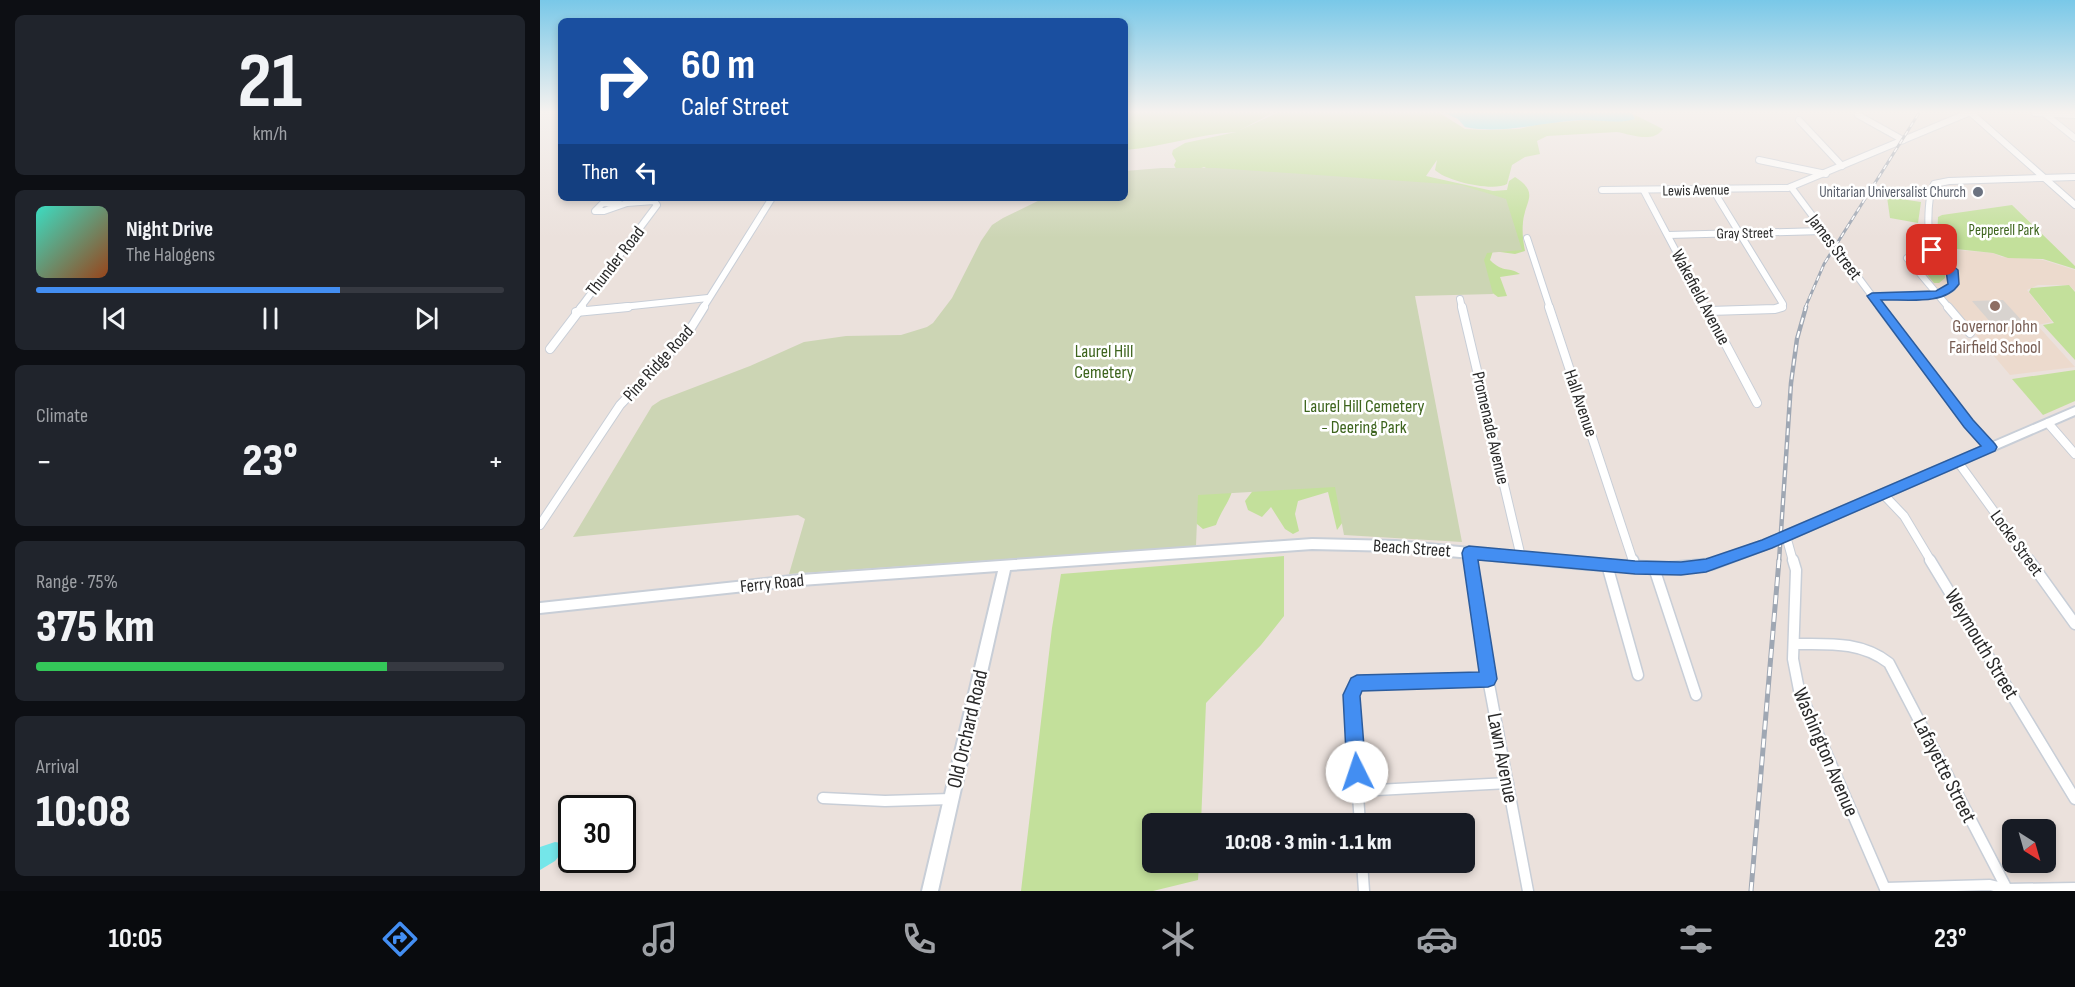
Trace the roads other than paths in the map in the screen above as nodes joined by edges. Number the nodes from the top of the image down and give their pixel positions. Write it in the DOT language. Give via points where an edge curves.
graph roads {
  1 [pos="1831,155"];
  2 [pos="1869,155"];
  3 [pos="2017,155"];
  4 [pos="1759,160"];
  5 [pos="1842,166"];
  6 [pos="1826,174"];
  7 [pos="2075,177"];
  8 [pos="2044,178"];
  9 [pos="1791,187"];
  10 [pos="1602,190"];
  11 [pos="1713,190"];
  12 [pos="1644,191"];
  13 [pos="769,201"];
  14 [pos="620,204"];
  15 [pos="2075,205"];
  16 [pos="1823,231"];
  17 [pos="1741,233"];
  18 [pos="1668,235"];
  19 [pos="1527,238"];
  20 [pos="1907,258"];
  21 [pos="1938,294"];
  22 [pos="1872,296"];
  23 [pos="708,298"];
  24 [pos="1460,299"];
  25 [pos="1709,311"];
  26 [pos="576,312"];
  27 [pos="1970,333"];
  28 [pos="550,349"];
  29 [pos="1757,404"];
  30 [pos="2075,411"];
  31 [pos="2048,423"];
  32 [pos="1990,447"];
  33 [pos="2075,454"];
  34 [pos="1958,462"];
  35 [pos="1883,494"];
  36 [pos="540,525"];
  37 [pos="1786,536"];
  38 [pos="1469,553"];
  39 [pos="1521,557"];
  40 [pos="1607,565"];
  41 [pos="1005,567"];
  42 [pos="1635,567"];
  43 [pos="1654,568"];
  44 [pos="540,608"];
  45 [pos="2075,624"];
  46 [pos="1794,644"];
  47 [pos="1638,675"];
  48 [pos="1488,679"];
  49 [pos="1695,695"];
  50 [pos="1508,783"];
  51 [pos="1358,791"];
  52 [pos="823,798"];
  53 [pos="951,799"];
  54 [pos="2075,799"];
  55 [pos="1359,813"];
  56 [pos="1363,873"];
  57 [pos="2075,888"];
  58 [pos="1886,890"];
  59 [pos="2008,890"];
  60 [pos="930,891"];
  61 [pos="1364,891"];
  62 [pos="1528,891"];
  1 -- 5 [label="street"];
  2 -- 5 [label="street, Lewis Avenue"];
  3 -- 8 [label="street"];
  4 -- 6 [label="street"];
  5 -- 6 [label="street, Lewis Avenue"];
  6 -- 9 [label="street, Lewis Avenue"];
  7 -- 8 [label="street"];
  8 -- 15 [label="street"];
  8 -- 21 [label="street" via="1945,181 1932,186 1932,250 1954,277 1952,288"];
  9 -- 11 [label="street, Lewis Avenue"];
  9 -- 16 [label="street, James Street"];
  10 -- 12 [label="street, Lewis Avenue"];
  11 -- 12 [label="street, Lewis Avenue"];
  11 -- 17 [label="street"];
  12 -- 18 [label="street, Wakefield Avenue"];
  13 -- 23 [label="street, Pine Ridge Road"];
  14 -- 26 [label="street, Thunder Road" via="651,201 657,205"];
  16 -- 17 [label="street, Gray Street"];
  16 -- 22 [label="street, James Street"];
  17 -- 18 [label="street, Gray Street"];
  17 -- 25 [label="street" via="1780,297 1782,307"];
  18 -- 25 [label="street, Wakefield Avenue"];
  19 -- 42 [label="street, Hall Avenue"];
  20 -- 21 [label="street"];
  21 -- 22 [label="street"];
  21 -- 27 [label="street"];
  22 -- 32 [label="street, James Street"];
  23 -- 26 [label="street"];
  23 -- 36 [label="street, Pine Ridge Road" via="686,336 616,410"];
  24 -- 39 [label="street, Promenade Avenue"];
  25 -- 29 [label="street, Wakefield Avenue"];
  26 -- 28 [label="street, Thunder Road"];
  30 -- 31 [label="main road, Beach Street"];
  31 -- 32 [label="main road, Beach Street"];
  31 -- 33 [label="street"];
  32 -- 34 [label="main road, Beach Street"];
  34 -- 35 [label="main road, Beach Street"];
  34 -- 45 [label="street, Locke Street"];
  35 -- 37 [label="main road, Beach Street"];
  35 -- 54 [label="street, Weymouth Street" via="1904,516"];
  37 -- 43 [label="main road, Beach Street" via="1713,564"];
  37 -- 46 [label="street, Washington Avenue" via="1796,570"];
  38 -- 39 [label="main road, Beach Street"];
  38 -- 41 [label="main road, Beach Street" via="1312,544"];
  38 -- 48 [label="street, Lawn Avenue"];
  39 -- 40 [label="main road, Beach Street"];
  40 -- 42 [label="main road, Beach Street"];
  40 -- 47 [label="street"];
  41 -- 44 [label="main road, Ferry Road" via="801,580"];
  41 -- 53 [label="main road, Old Orchard Road"];
  42 -- 43 [label="main road, Beach Street"];
  43 -- 49 [label="street"];
  46 -- 58 [label="street, Washington Avenue" via="1794,667 1803,703"];
  46 -- 59 [label="street, Lafayette Street" via="1851,646 1876,653 1892,667"];
  48 -- 50 [label="street, Lawn Avenue"];
  48 -- 51 [label="street" via="1364,681 1355,685 1351,695"];
  50 -- 51 [label="street"];
  50 -- 62 [label="street, Lawn Avenue"];
  51 -- 55 [label="street"];
  52 -- 53 [label="street"];
  53 -- 60 [label="main road, Old Orchard Road"];
  56 -- 61 [label="street"];
  57 -- 59 [label="street"];
  58 -- 59 [label="street" via="1990,885"];
}
